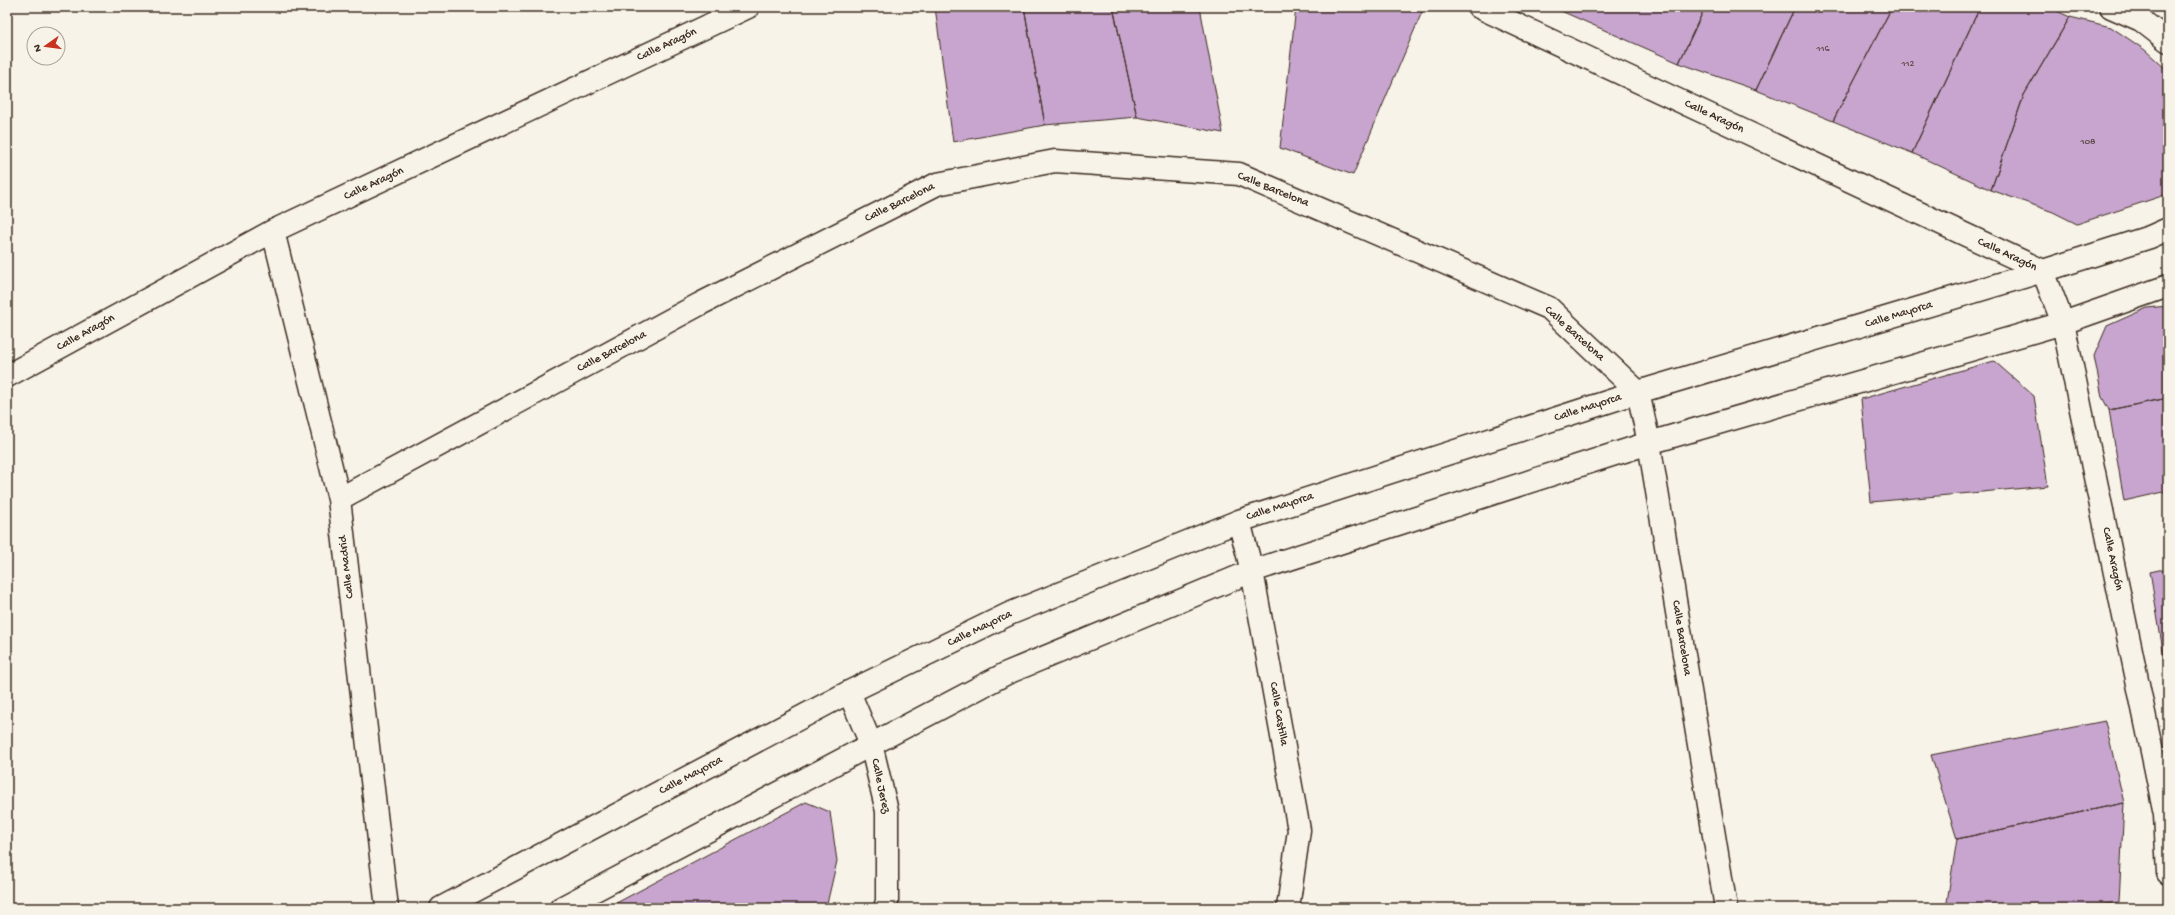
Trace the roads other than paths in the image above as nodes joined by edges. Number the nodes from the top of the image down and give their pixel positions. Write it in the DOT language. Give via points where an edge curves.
graph roads {
  1 [pos="748,7"];
  2 [pos="1479,7"];
  3 [pos="2111,7"];
  4 [pos="2168,41"];
  5 [pos="2168,229"];
  6 [pos="273,231"];
  7 [pos="2043,271"];
  8 [pos="2168,286"];
  9 [pos="2063,323"];
  10 [pos="7,376"];
  11 [pos="1638,392"];
  12 [pos="1649,443"];
  13 [pos="339,498"];
  14 [pos="1239,521"];
  15 [pos="1252,572"];
  16 [pos="849,692"];
  17 [pos="871,744"];
  18 [pos="2168,873"];
  19 [pos="388,908"];
  20 [pos="441,908"];
  21 [pos="561,908"];
  22 [pos="885,908"];
  23 [pos="1288,908"];
  24 [pos="1726,908"];
  1 -- 6 [label="street, Calle Aragón"];
  2 -- 7 [label="street, Calle Aragón"];
  3 -- 4 [label="street" via="2141,20"];
  5 -- 7 [label="street, Calle Mayorca"];
  6 -- 10 [label="street, Calle Aragón"];
  6 -- 13 [label="street, Calle Madrid"];
  7 -- 9 [label="street, Calle Aragón"];
  7 -- 11 [label="street, Calle Mayorca"];
  8 -- 9 [label="street"];
  9 -- 12 [label="street"];
  9 -- 18 [label="street, Calle Aragón" via="2165,814"];
  11 -- 12 [label="street, Calle Barcelona"];
  11 -- 13 [label="street, Calle Barcelona" via="1549,308 1239,174 1055,161 937,184 700,304"];
  11 -- 14 [label="street, Calle Mayorca"];
  12 -- 15 [label="street"];
  12 -- 24 [label="street, Calle Barcelona"];
  13 -- 19 [label="street, Calle Madrid"];
  14 -- 15 [label="street, Calle Castilla"];
  14 -- 16 [label="street, Calle Mayorca" via="1009,614"];
  15 -- 17 [label="street" via="1007,673"];
  15 -- 23 [label="street, Calle Castilla" via="1299,830"];
  16 -- 17 [label="street, Calle Jerez"];
  16 -- 20 [label="street, Calle Mayorca"];
  17 -- 21 [label="street"];
  17 -- 22 [label="street, Calle Jerez" via="887,811"];
}
